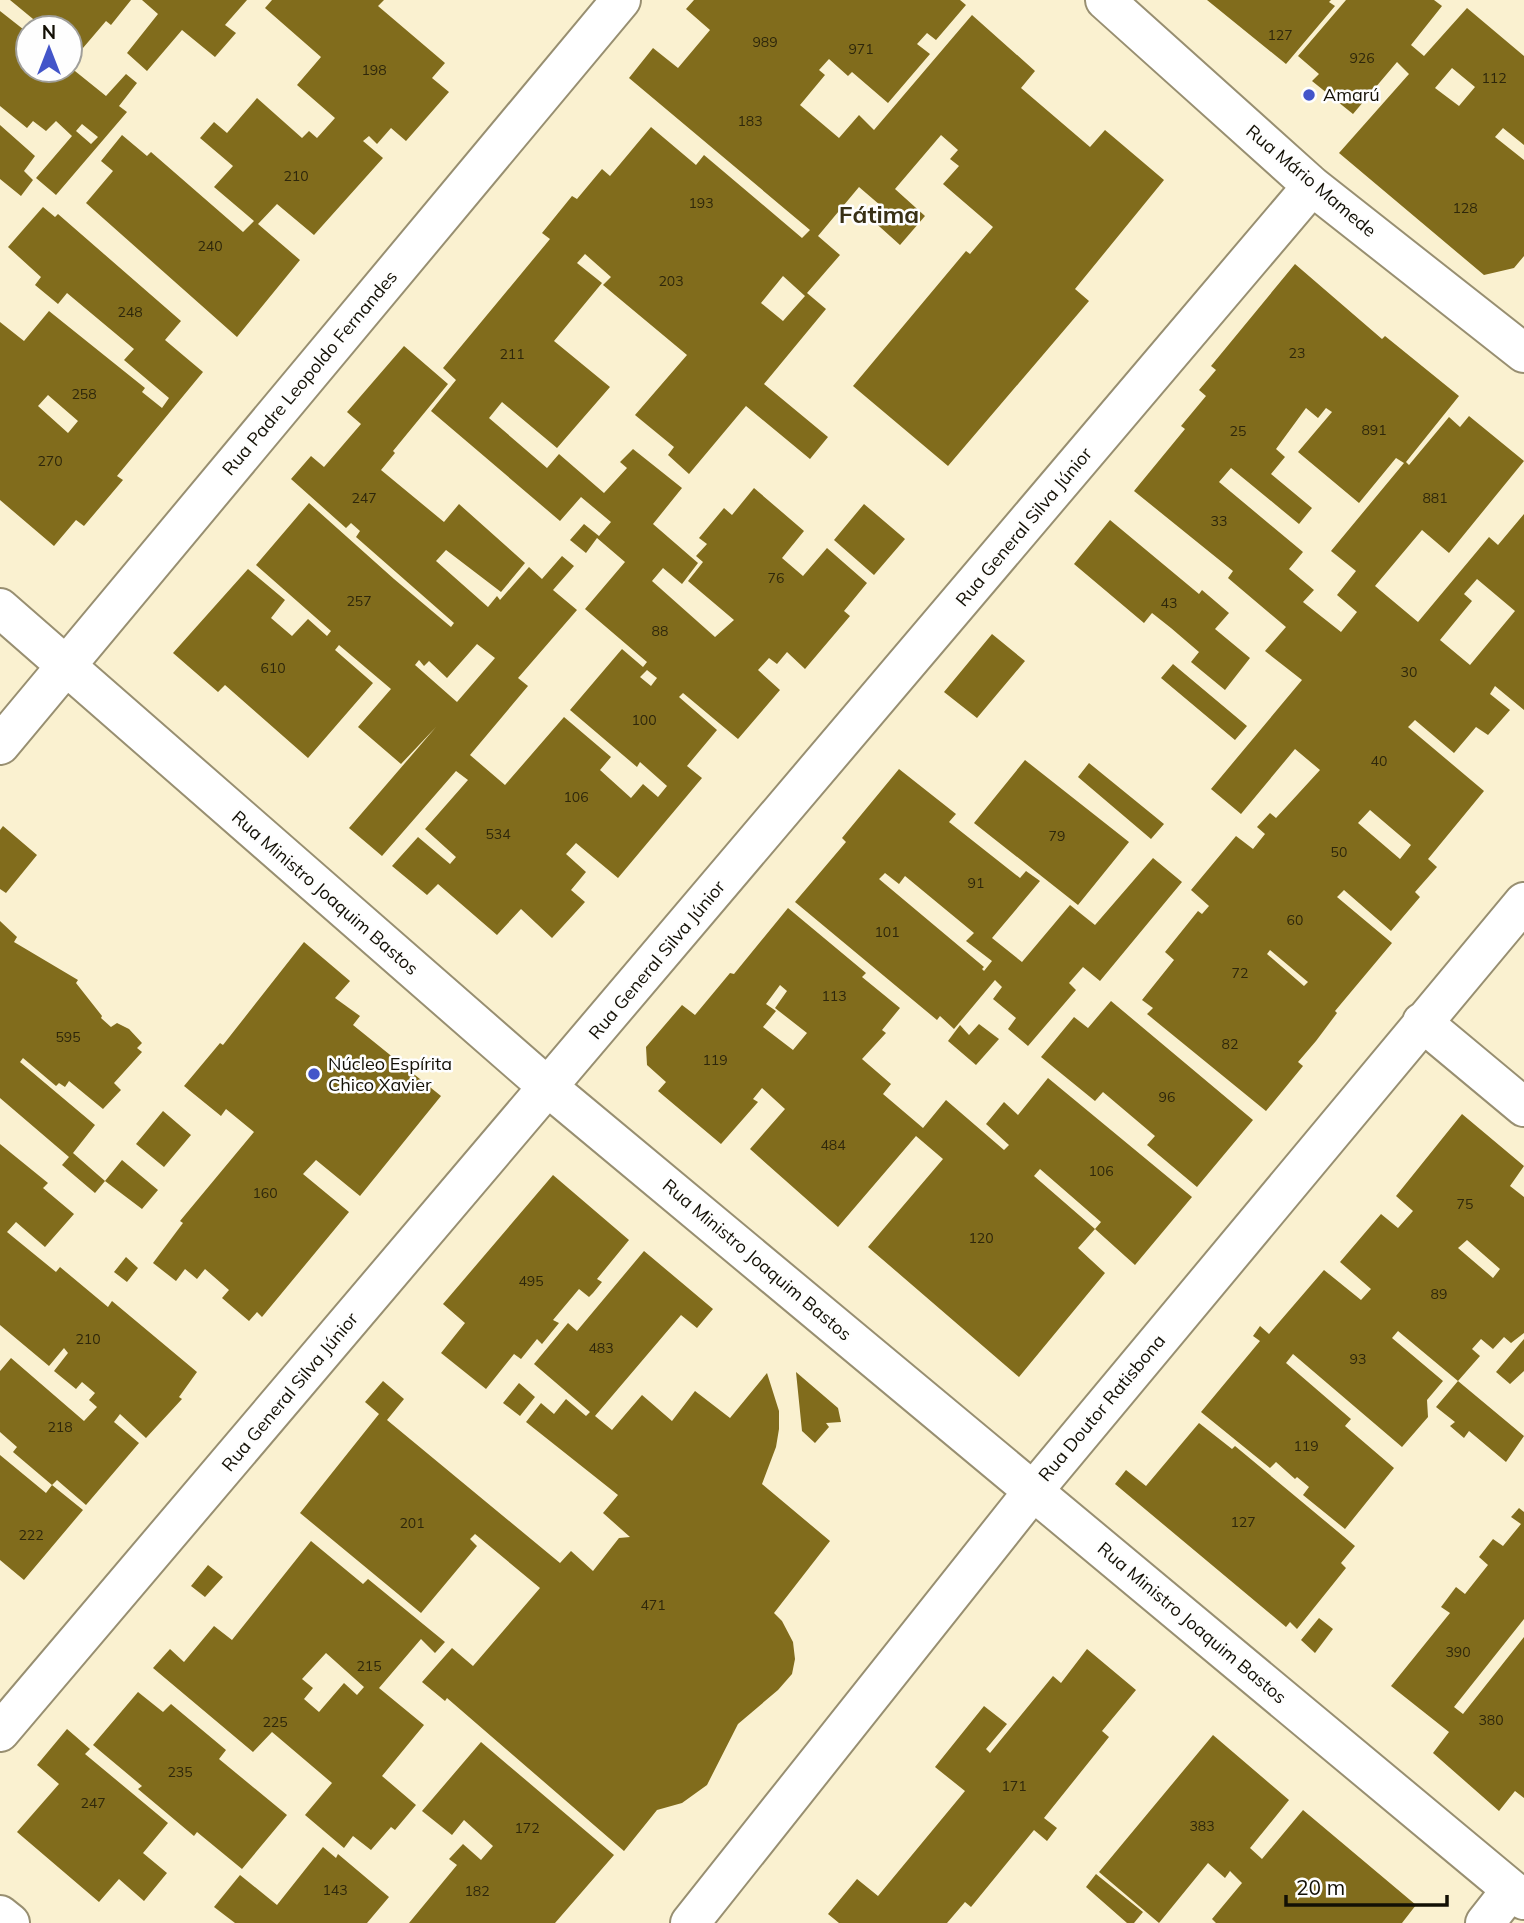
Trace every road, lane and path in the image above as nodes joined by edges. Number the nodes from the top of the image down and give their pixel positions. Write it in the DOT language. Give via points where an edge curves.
graph roads {
  1 [pos="621,0"];
  2 [pos="1105,0"];
  3 [pos="1312,186"];
  4 [pos="1518,334"];
  5 [pos="0,608"];
  6 [pos="66,667"];
  7 [pos="0,745"];
  8 [pos="1524,902"];
  9 [pos="1422,1022"];
  10 [pos="549,1088"];
  11 [pos="1524,1107"];
  12 [pos="1034,1490"];
  13 [pos="0,1732"];
  14 [pos="1518,1895"];
  15 [pos="0,1915"];
  16 [pos="10,1923"];
  17 [pos="690,1923"];
  18 [pos="1485,1923"];
  1 -- 6 [label="street, Rua Padre Leopoldo Fernandes"];
  2 -- 3 [label="street, Rua Mário Mamede"];
  3 -- 4 [label="street, Rua Mário Mamede"];
  3 -- 10 [label="street, Rua General Silva Júnior"];
  5 -- 6 [label="street, Rua Ministro Joaquim Bastos"];
  6 -- 7 [label="street, Rua Padre Leopoldo Fernandes"];
  6 -- 10 [label="street, Rua Ministro Joaquim Bastos"];
  8 -- 9 [label="street, Rua Doutor Ratisbona"];
  9 -- 11 [label="street"];
  9 -- 12 [label="street, Rua Doutor Ratisbona"];
  10 -- 12 [label="street, Rua Ministro Joaquim Bastos"];
  10 -- 13 [label="street, Rua General Silva Júnior"];
  12 -- 14 [label="street, Rua Ministro Joaquim Bastos"];
  12 -- 17 [label="street, Rua Doutor Ratisbona"];
  14 -- 18 [label="street"];
  15 -- 16 [label="street"];
}
